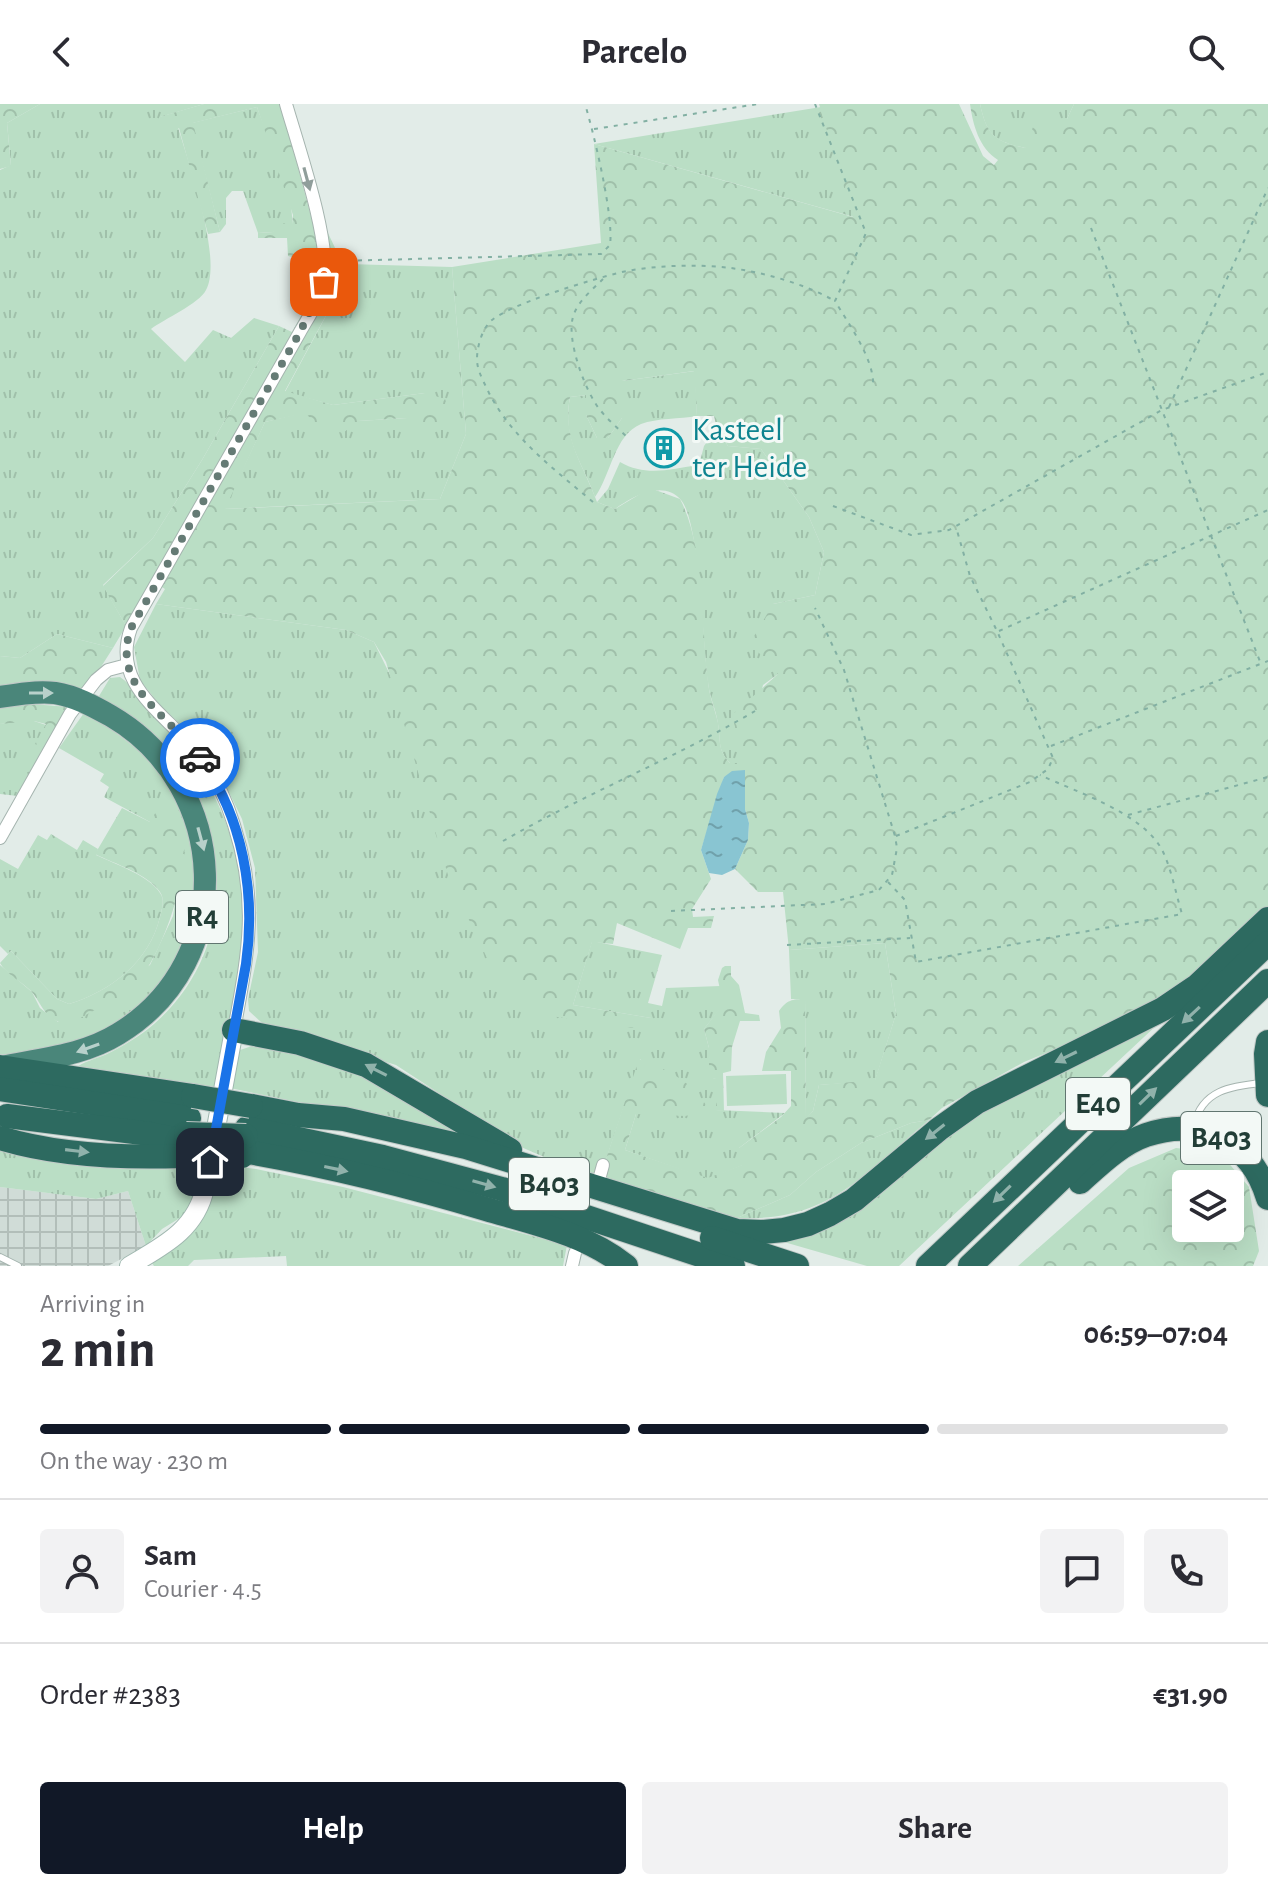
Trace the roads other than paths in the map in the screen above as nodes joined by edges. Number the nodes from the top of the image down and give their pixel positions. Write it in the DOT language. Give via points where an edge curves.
graph roads {
  1 [pos="286,104"];
  2 [pos="127,665"];
  3 [pos="0,697"];
  4 [pos="81,700"];
  5 [pos="0,838"];
  6 [pos="1268,919"];
  7 [pos="1268,943"];
  8 [pos="1268,981"];
  9 [pos="234,1030"];
  10 [pos="1268,1042"];
  11 [pos="1,1074"];
  12 [pos="1267,1089"];
  13 [pos="299,1126"];
  14 [pos="3,1127"];
  15 [pos="187,1129"];
  16 [pos="1193,1130"];
  17 [pos="248,1138"];
  18 [pos="551,1172"];
  19 [pos="1268,1198"];
  20 [pos="0,1257"];
  21 [pos="139,1263"];
  22 [pos="18,1266"];
  23 [pos="626,1266"];
  24 [pos="733,1266"];
  25 [pos="797,1266"];
  26 [pos="928,1266"];
  27 [pos="970,1266"];
  28 [pos="988,1266"];
  1 -- 2 [label="street, one-way" via="317,218 324,282 131,628"];
  2 -- 4 [label="street" via="108,670"];
  2 -- 9 [label="street" via="139,690 207,767 233,822 250,914"];
  3 -- 4 [label="highway, R4, one-way" via="46,692"];
  4 -- 5 [label="street"];
  4 -- 11 [label="highway, R4, one-way" via="136,732 172,776 199,831 206,870 204,909 188,959 139,1020 81,1051"];
  6 -- 18 [label="highway, B403, one-way" via="1197,986 1163,1009 977,1102 854,1200 808,1224 737,1231"];
  7 -- 26 [label="highway, E40, one-way"];
  27 -- 8 [label="highway, E40, one-way"];
  18 -- 9 [label="highway, B403, one-way" via="366,1065 300,1043"];
  9 -- 21 [label="main road" via="203,1200 184,1231"];
  10 -- 12 [label="highway, B403"];
  11 -- 15 [label="highway, B403"];
  12 -- 16 [label="lane" via="1211,1095 1202,1102"];
  13 -- 17 [label="highway, B403"];
  13 -- 18 [label="highway, B403" via="344,1119"];
  13 -- 24 [label="highway, B403, one-way"];
  13 -- 25 [label="highway, B403" via="529,1178"];
  14 -- 15 [label="highway" via="150,1134"];
  14 -- 15 [label="highway, one-way" via="18,1144 128,1157"];
  15 -- 17 [label="highway, bridge"];
  15 -- 17 [label="highway, B403, bridge"];
  16 -- 19 [label="highway, B403" via="1214,1135 1242,1152 1263,1181"];
  16 -- 28 [label="highway, B403" via="1173,1129 1122,1147"];
  17 -- 23 [label="highway, one-way" via="583,1240"];
  20 -- 22 [label="lane"];
}
